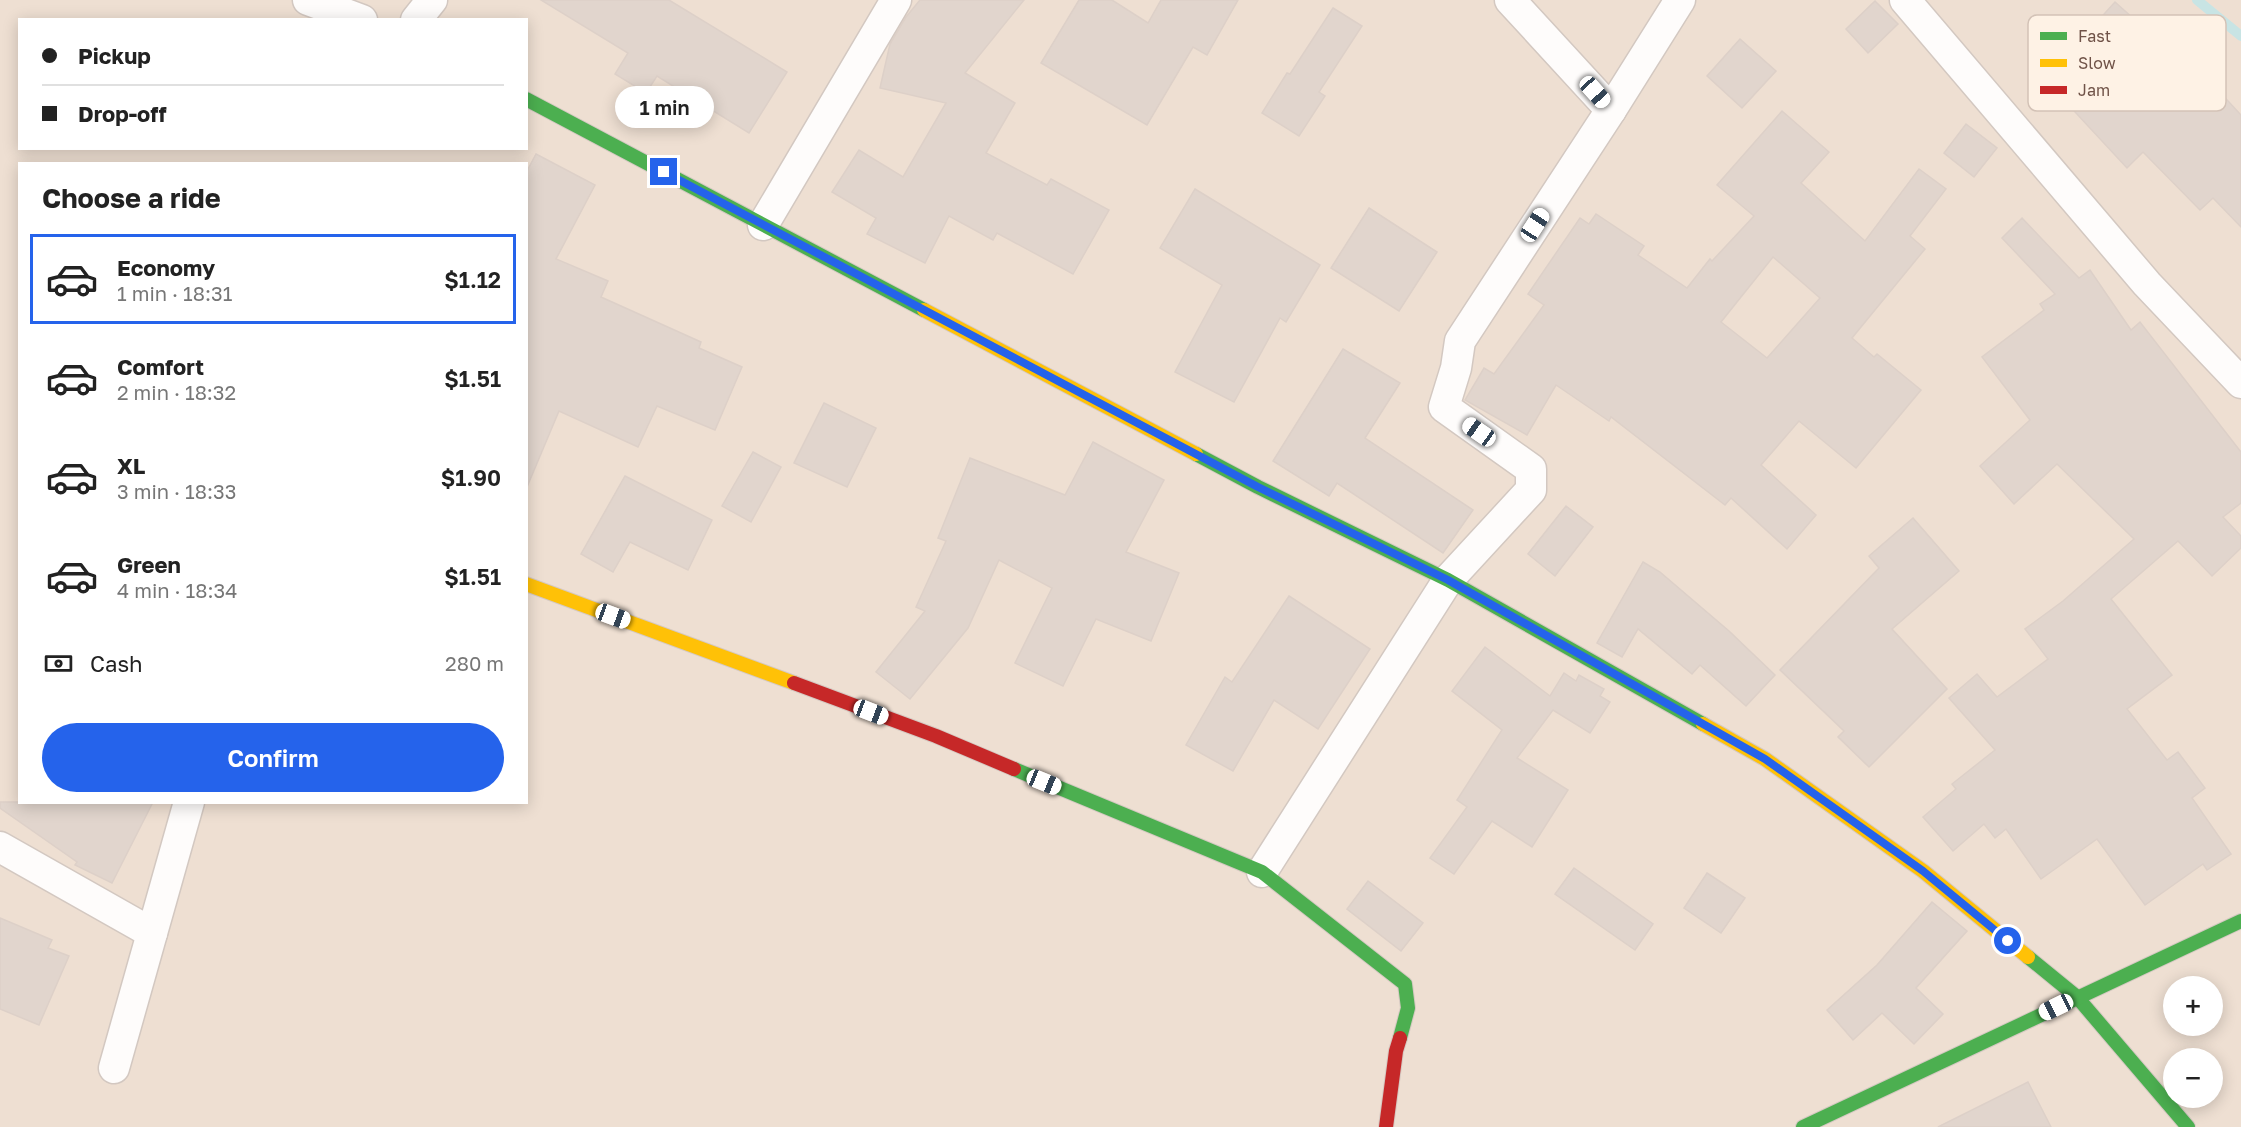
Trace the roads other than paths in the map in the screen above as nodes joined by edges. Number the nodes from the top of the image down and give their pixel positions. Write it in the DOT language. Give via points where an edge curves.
graph roads {
  1 [pos="308,0"];
  2 [pos="432,0"];
  3 [pos="896,0"];
  4 [pos="1509,0"];
  5 [pos="1680,0"];
  6 [pos="1905,0"];
  7 [pos="357,18"];
  8 [pos="418,18"];
  9 [pos="528,100"];
  10 [pos="1611,110"];
  11 [pos="763,225"];
  12 [pos="2241,383"];
  13 [pos="1448,580"];
  14 [pos="528,585"];
  15 [pos="188,804"];
  16 [pos="0,847"];
  17 [pos="1262,872"];
  18 [pos="2241,921"];
  19 [pos="152,933"];
  20 [pos="2077,997"];
  21 [pos="114,1068"];
  22 [pos="1386,1127"];
  23 [pos="1803,1127"];
  24 [pos="2188,1127"];
  1 -- 7 [label="street"];
  2 -- 8 [label="street"];
  3 -- 11 [label="street"];
  4 -- 10 [label="street"];
  5 -- 10 [label="street"];
  6 -- 12 [label="street" via="2147,284"];
  9 -- 11 [label="street"];
  10 -- 13 [label="street" via="1460,341 1444,407 1531,469 1531,490"];
  11 -- 13 [label="street" via="1258,487"];
  13 -- 17 [label="street"];
  13 -- 20 [label="street" via="1765,759 1923,871"];
  14 -- 17 [label="street" via="936,736"];
  15 -- 19 [label="street"];
  16 -- 19 [label="street"];
  17 -- 22 [label="street" via="1405,984 1408,1008 1396,1052"];
  18 -- 20 [label="street"];
  19 -- 21 [label="street"];
  20 -- 23 [label="street"];
  20 -- 24 [label="street"];
}
